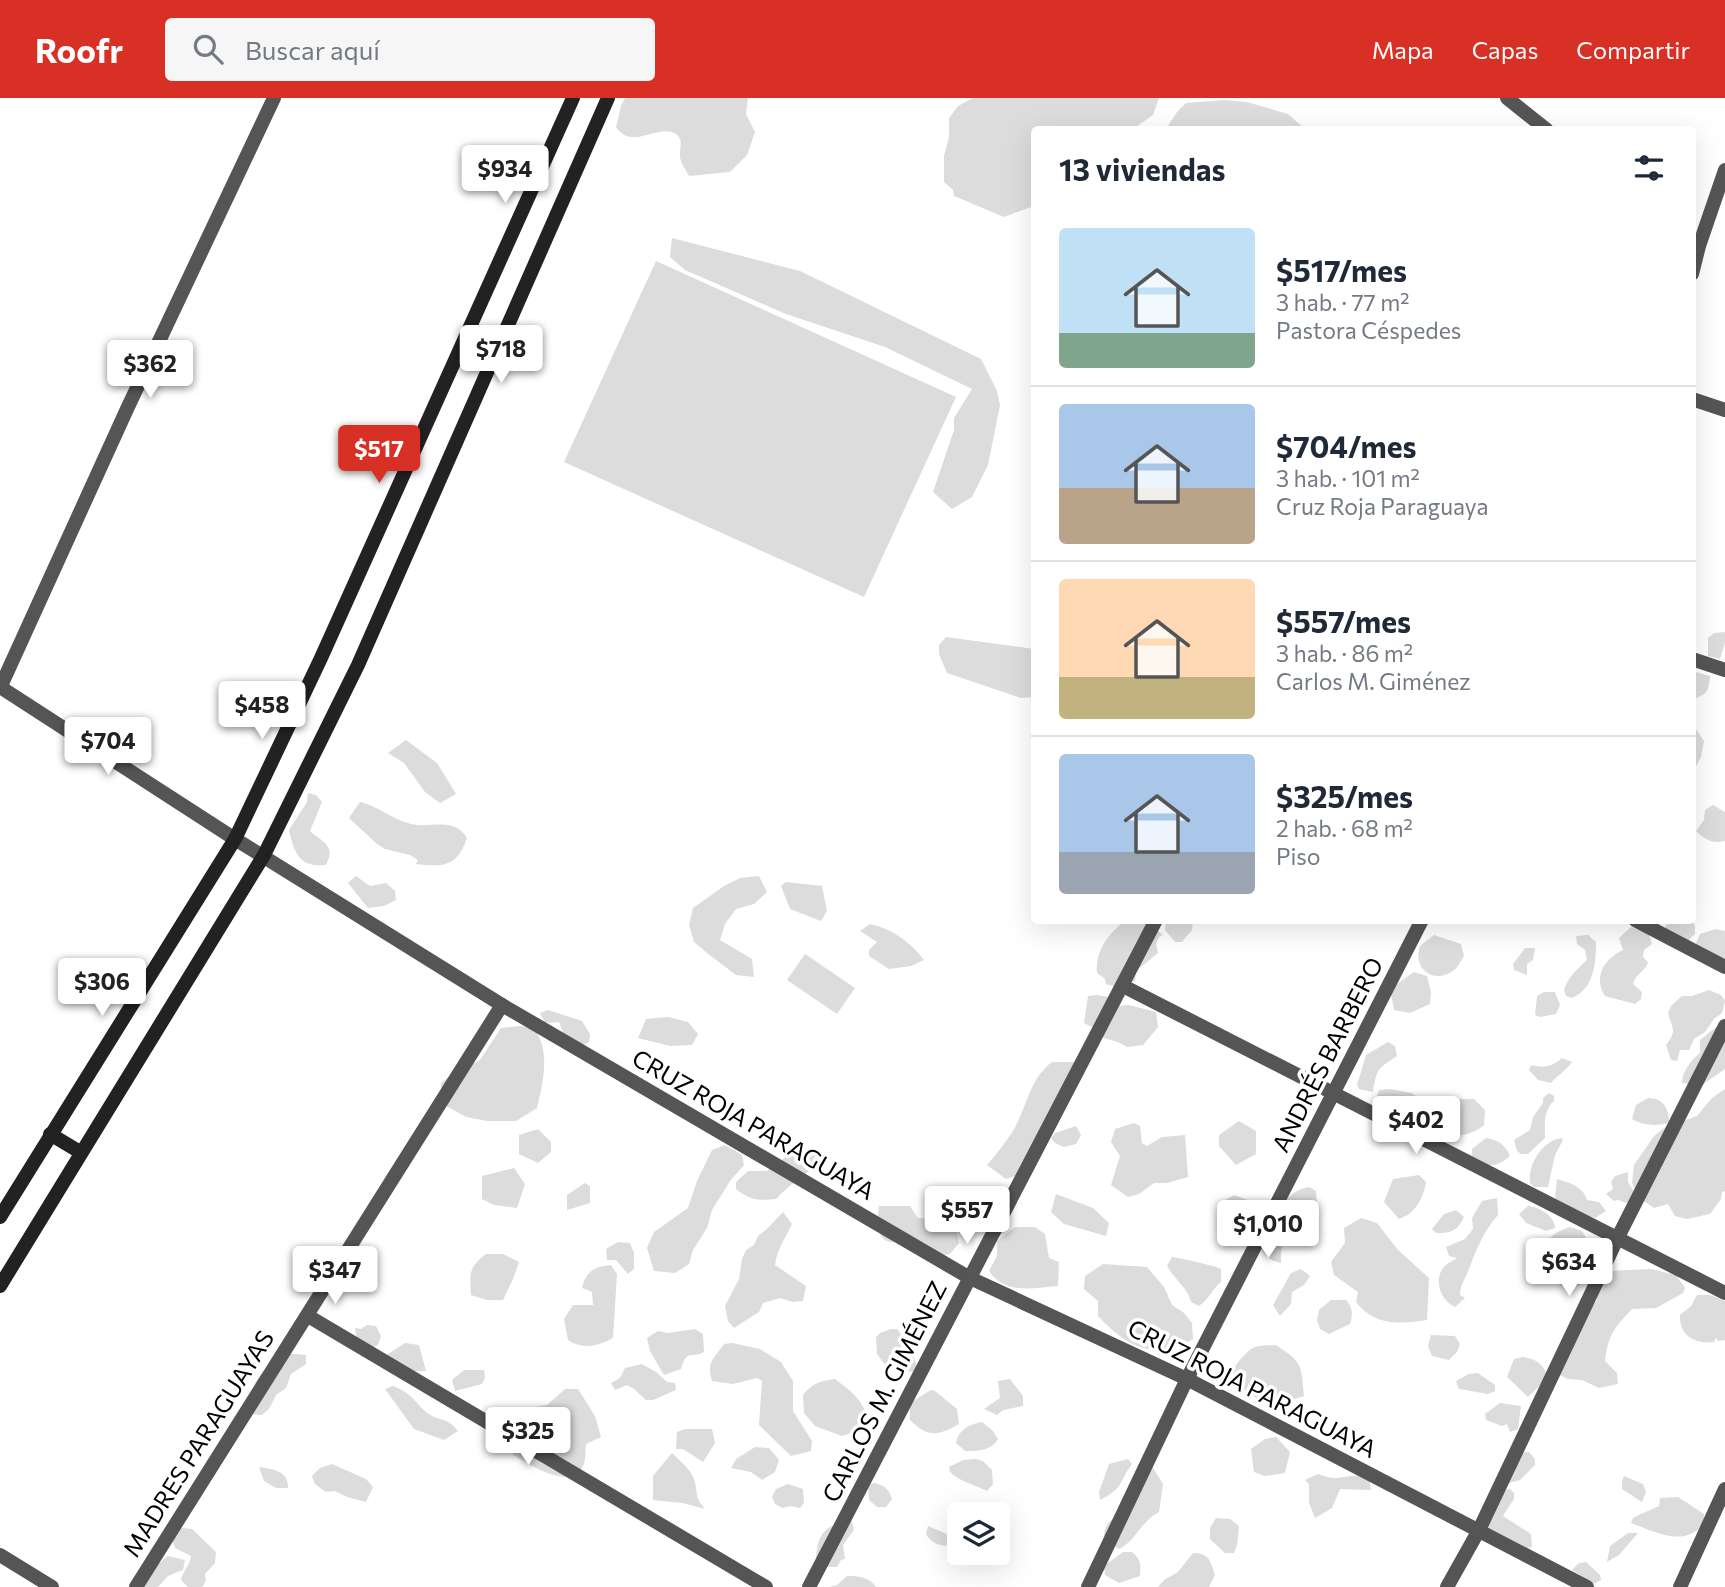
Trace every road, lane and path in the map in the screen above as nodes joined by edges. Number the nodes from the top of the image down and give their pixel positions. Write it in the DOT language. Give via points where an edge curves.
graph roads {
  1 [pos="274,98"];
  2 [pos="573,98"];
  3 [pos="608,98"];
  4 [pos="1507,98"];
  5 [pos="1542,126"];
  6 [pos="1725,170"];
  7 [pos="1696,243"];
  8 [pos="1696,400"];
  9 [pos="1725,410"];
  10 [pos="1696,660"];
  11 [pos="1725,670"];
  12 [pos="0,687"];
  13 [pos="235,839"];
  14 [pos="264,855"];
  15 [pos="1154,924"];
  16 [pos="1420,924"];
  17 [pos="1643,924"];
  18 [pos="1725,967"];
  19 [pos="1123,986"];
  20 [pos="502,1005"];
  21 [pos="1725,1027"];
  22 [pos="1334,1095"];
  23 [pos="50,1134"];
  24 [pos="80,1152"];
  25 [pos="0,1217"];
  26 [pos="1618,1237"];
  27 [pos="970,1278"];
  28 [pos="0,1286"];
  29 [pos="1725,1293"];
  30 [pos="308,1316"];
  31 [pos="1186,1379"];
  32 [pos="1725,1489"];
  33 [pos="1479,1530"];
  34 [pos="0,1556"];
  35 [pos="52,1587"];
  36 [pos="136,1587"];
  37 [pos="766,1587"];
  38 [pos="809,1587"];
  39 [pos="1088,1587"];
  40 [pos="1447,1587"];
  41 [pos="1587,1587"];
  42 [pos="1680,1587"];
  1 -- 12 [label="street"];
  2 -- 13 [label="main road"];
  3 -- 14 [label="main road" via="358,665"];
  4 -- 5 [label="street"];
  6 -- 7 [label="street"];
  8 -- 9 [label="street"];
  10 -- 11 [label="street"];
  12 -- 13 [label="street, CRUZ ROJA PARAGUAYA"];
  13 -- 14 [label="street, CRUZ ROJA PARAGUAYA"];
  13 -- 23 [label="main road"];
  14 -- 20 [label="street, CRUZ ROJA PARAGUAYA"];
  14 -- 24 [label="main road"];
  15 -- 19 [label="street, CARLOS M. GIMÉNEZ"];
  16 -- 22 [label="street, ANDRÉS BARBERO"];
  17 -- 18 [label="street"];
  19 -- 22 [label="street"];
  19 -- 27 [label="street, CARLOS M. GIMÉNEZ"];
  20 -- 27 [label="street, CRUZ ROJA PARAGUAYA"];
  20 -- 30 [label="street, MADRES PARAGUAYAS"];
  21 -- 26 [label="street"];
  22 -- 26 [label="street"];
  22 -- 31 [label="street, ANDRÉS BARBERO"];
  23 -- 24 [label="main road"];
  23 -- 25 [label="main road"];
  24 -- 28 [label="main road"];
  26 -- 29 [label="street"];
  26 -- 33 [label="street"];
  27 -- 31 [label="street, CRUZ ROJA PARAGUAYA"];
  27 -- 38 [label="street, CARLOS M. GIMÉNEZ"];
  30 -- 36 [label="street, MADRES PARAGUAYAS"];
  30 -- 37 [label="street"];
  31 -- 33 [label="street, CRUZ ROJA PARAGUAYA"];
  31 -- 39 [label="street, ANDRÉS BARBERO"];
  32 -- 42 [label="street"];
  33 -- 40 [label="street"];
  33 -- 41 [label="street, CRUZ ROJA PARAGUAYA"];
  34 -- 35 [label="street"];
}
